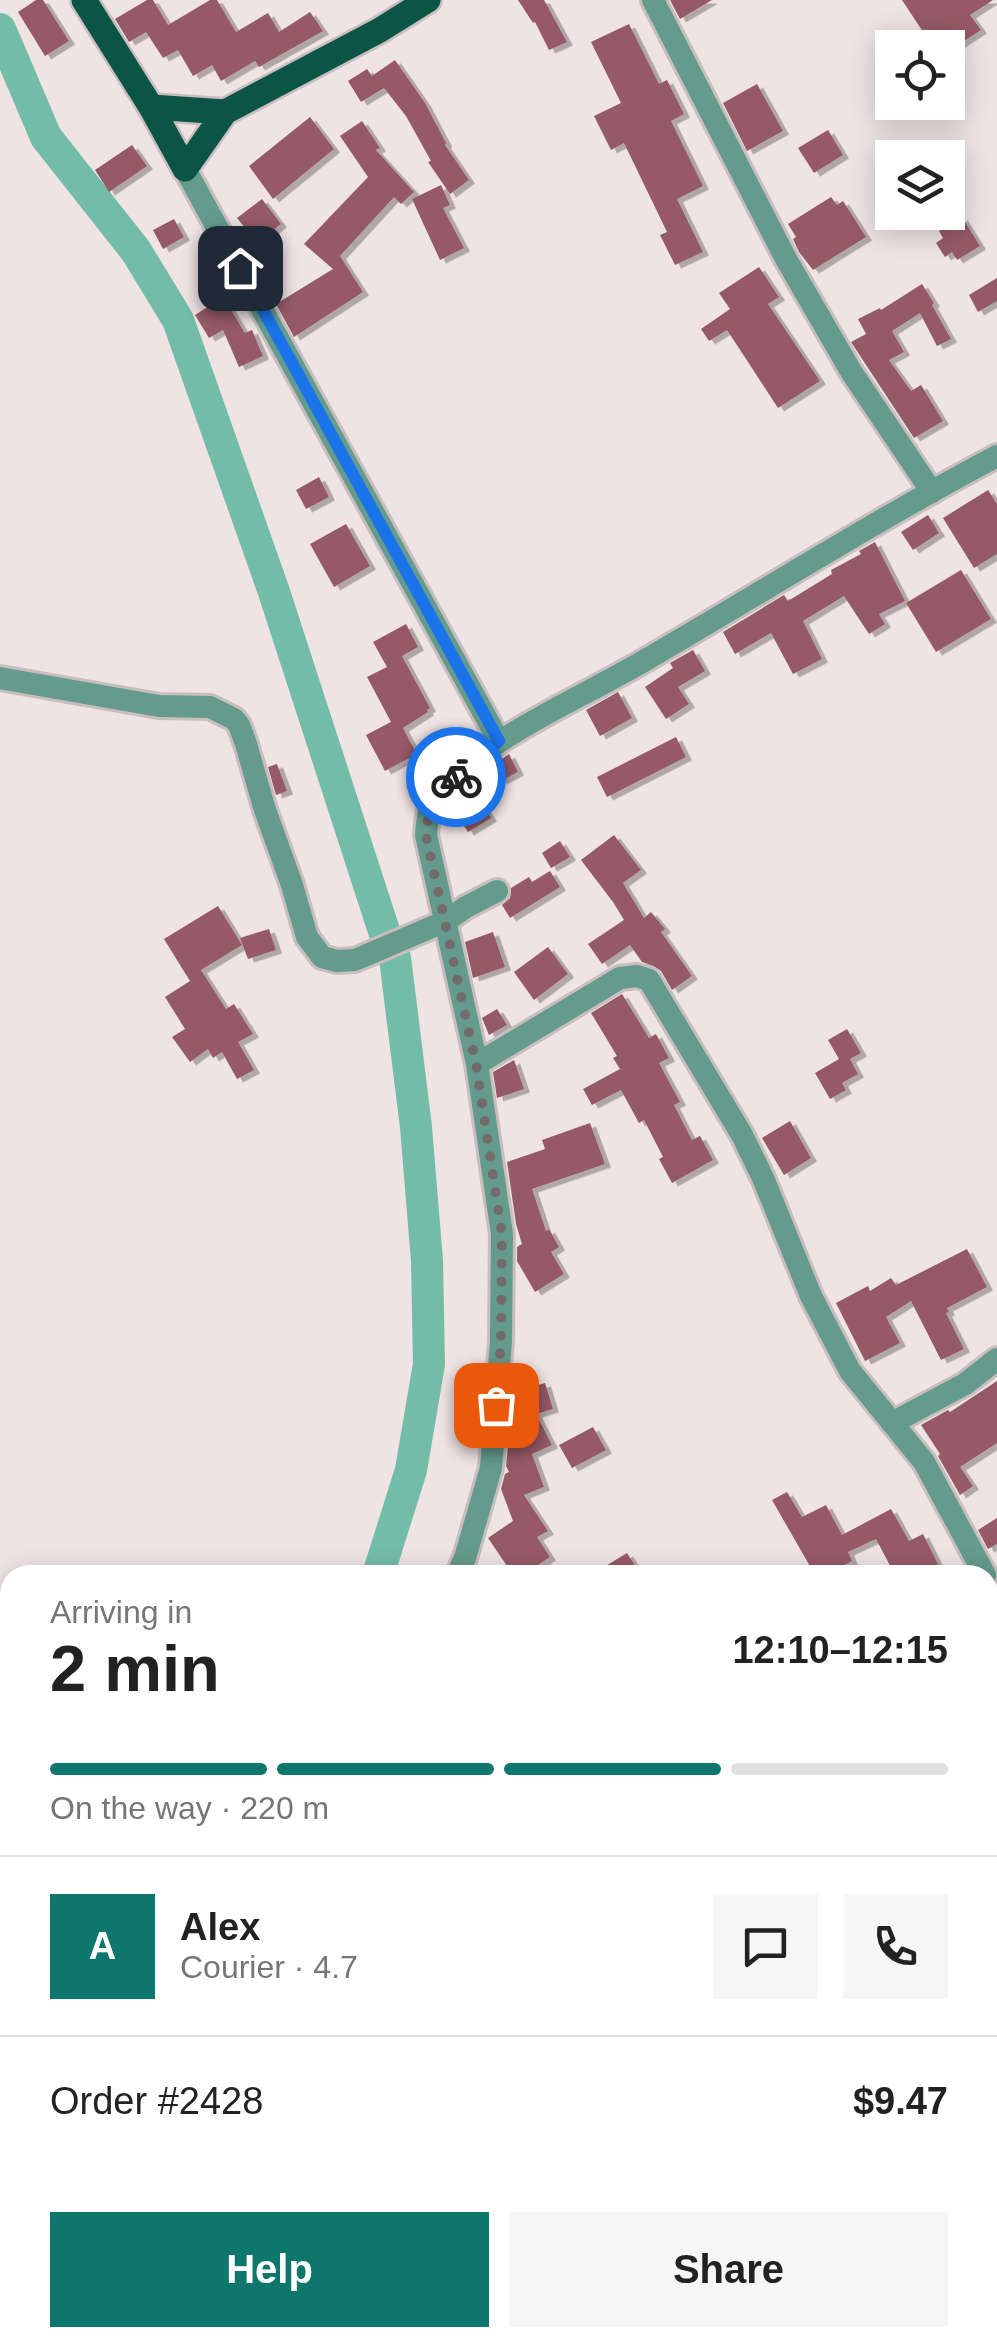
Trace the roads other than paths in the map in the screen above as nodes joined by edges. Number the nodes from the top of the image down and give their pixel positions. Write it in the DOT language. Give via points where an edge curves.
graph roads {
  1 [pos="84,0"];
  2 [pos="428,0"];
  3 [pos="653,0"];
  4 [pos="151,107"];
  5 [pos="225,112"];
  6 [pos="186,169"];
  7 [pos="997,456"];
  8 [pos="932,492"];
  9 [pos="0,678"];
  10 [pos="499,741"];
  11 [pos="497,891"];
  12 [pos="446,921"];
  13 [pos="476,1064"];
  14 [pos="997,1359"];
  15 [pos="892,1423"];
  16 [pos="462,1565"];
  17 [pos="978,1565"];
  1 -- 4 [label="main road"];
  2 -- 5 [label="main road"];
  3 -- 8 [label="street" via="786,259"];
  4 -- 5 [label="main road"];
  4 -- 6 [label="main road"];
  5 -- 6 [label="main road"];
  6 -- 10 [label="street"];
  7 -- 8 [label="street"];
  8 -- 10 [label="street"];
  9 -- 12 [label="street" via="159,706 210,707 234,719 307,937 322,956 356,960"];
  10 -- 12 [label="street" via="429,804 426,836"];
  11 -- 12 [label="street"];
  12 -- 13 [label="street"];
  13 -- 15 [label="street" via="620,978 648,980 742,1135 850,1371"];
  13 -- 16 [label="street" via="502,1234 501,1342 491,1468"];
  14 -- 15 [label="street"];
  15 -- 17 [label="street" via="924,1462"];
}
